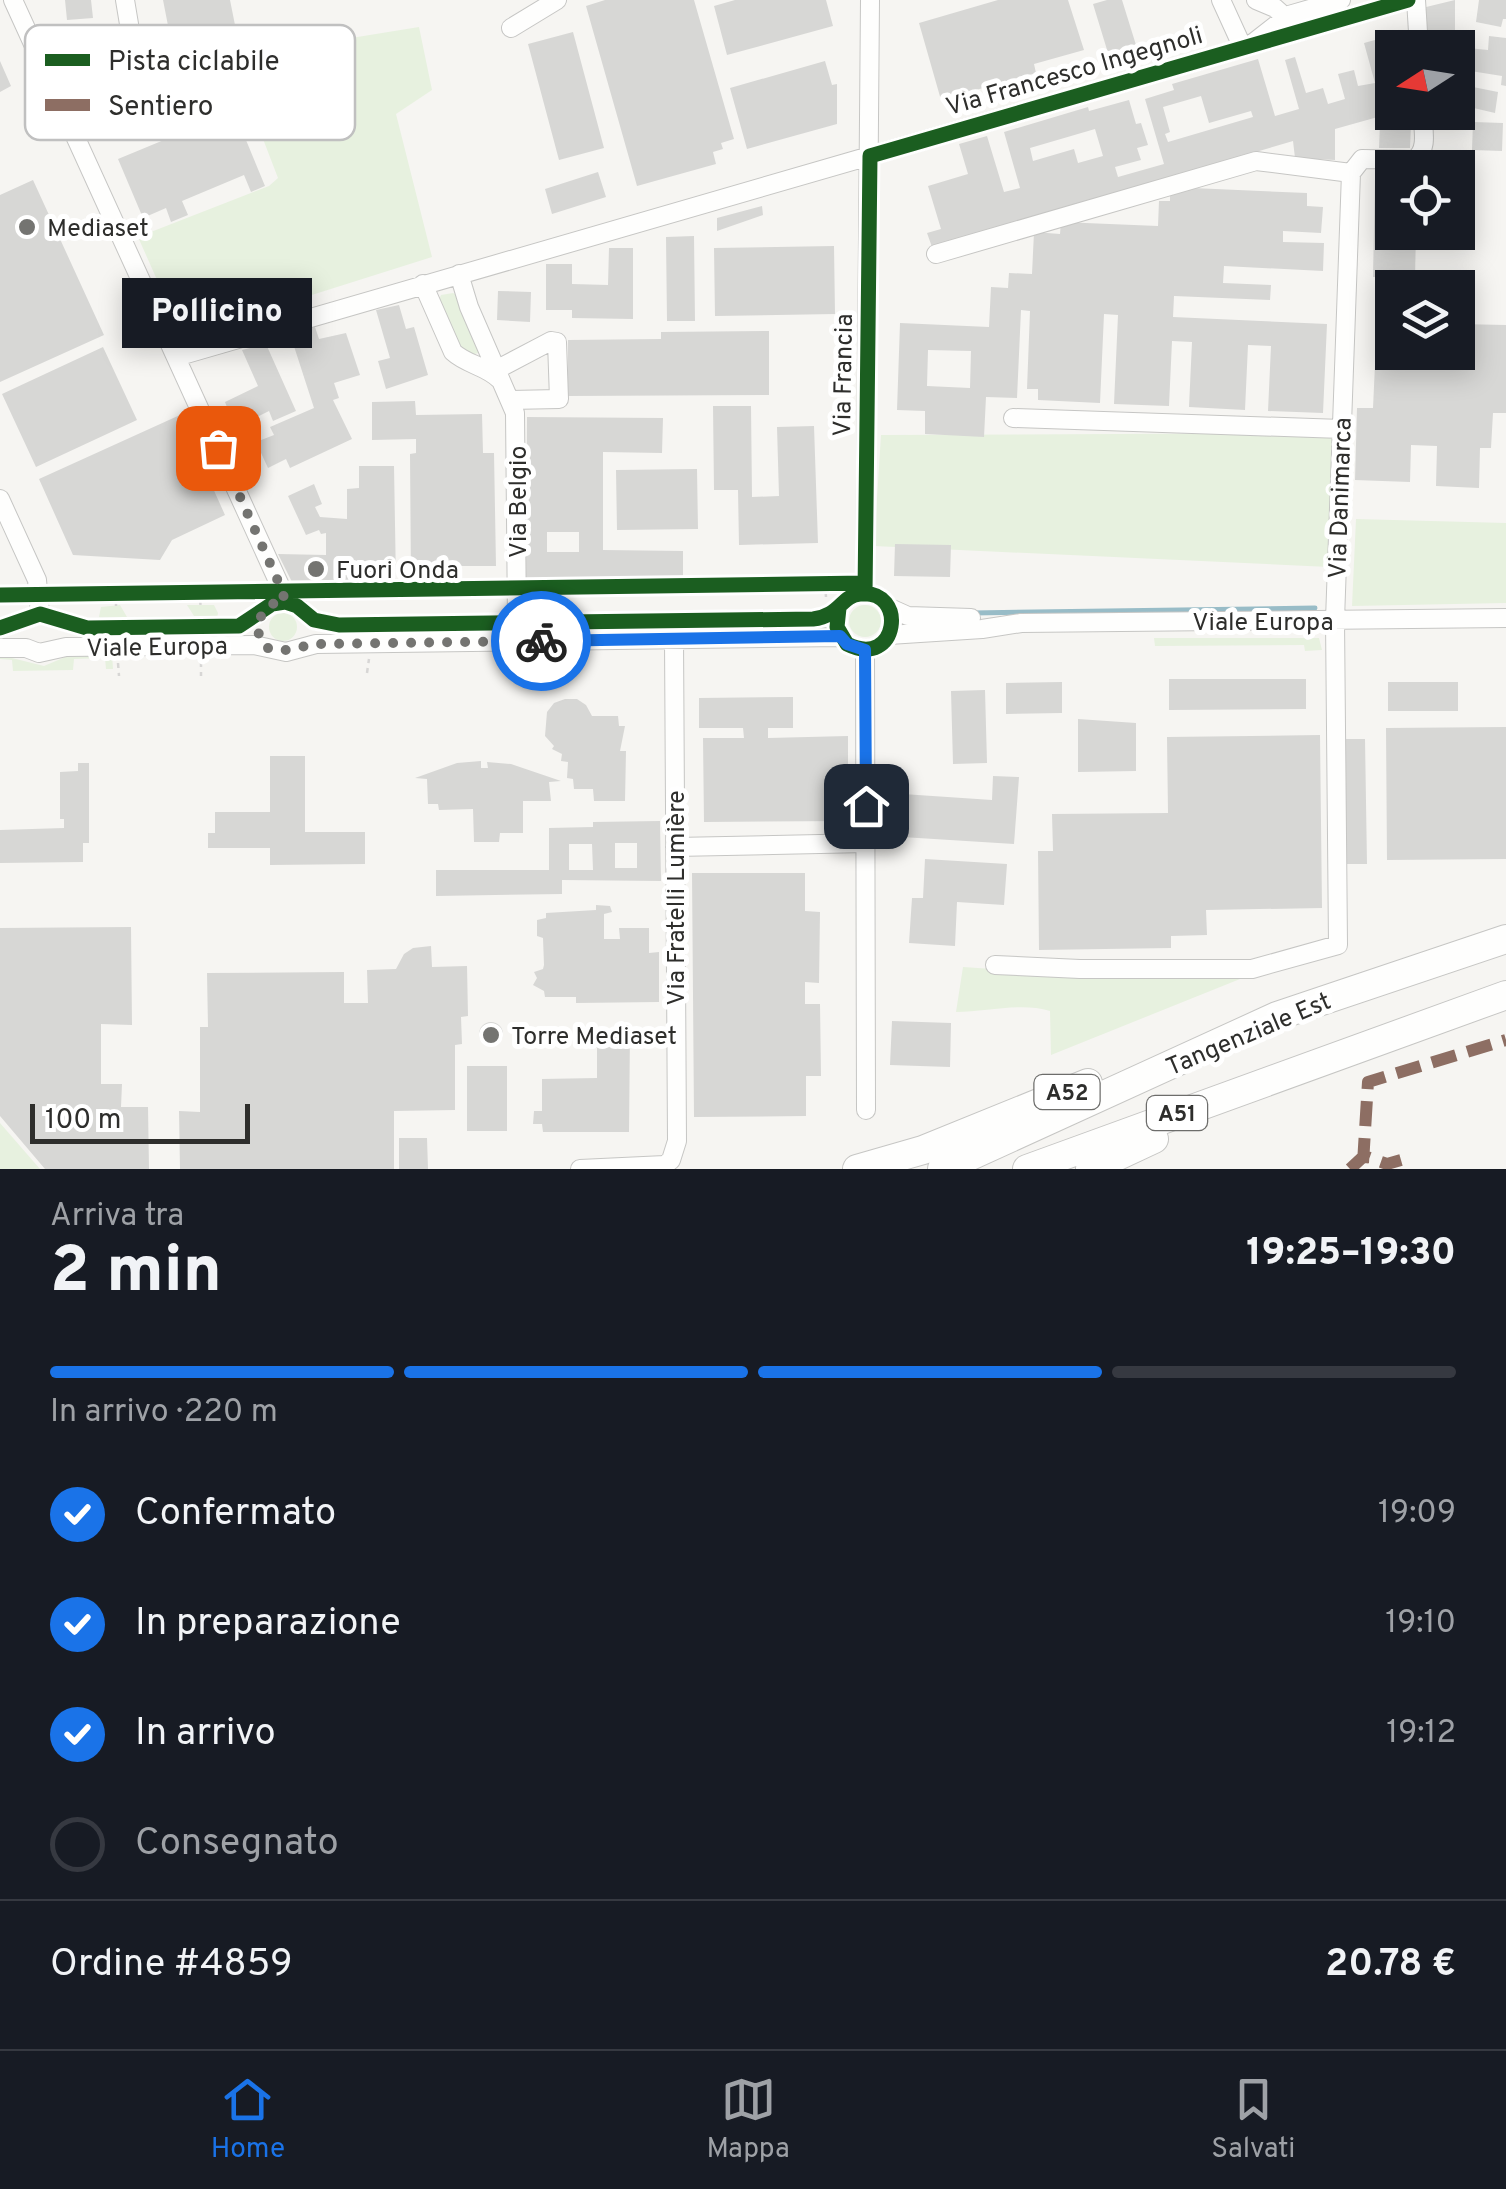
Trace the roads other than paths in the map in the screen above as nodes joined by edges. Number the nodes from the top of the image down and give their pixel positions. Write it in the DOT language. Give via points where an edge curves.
graph roads {
  1 [pos="13,0"];
  2 [pos="125,0"];
  3 [pos="557,0"];
  4 [pos="870,0"];
  5 [pos="1220,0"];
  6 [pos="1256,0"];
  7 [pos="1341,0"];
  8 [pos="1408,0"];
  9 [pos="1416,0"];
  10 [pos="1285,17"];
  11 [pos="129,25"];
  12 [pos="25,26"];
  13 [pos="511,28"];
  14 [pos="1418,30"];
  15 [pos="1248,45"];
  16 [pos="1423,130"];
  17 [pos="77,140"];
  18 [pos="870,156"];
  19 [pos="1351,172"];
  20 [pos="936,254"];
  21 [pos="459,274"];
  22 [pos="423,284"];
  23 [pos="176,356"];
  24 [pos="503,388"];
  25 [pos="1013,418"];
  26 [pos="1342,429"];
  27 [pos="0,499"];
  28 [pos="865,588"];
  29 [pos="285,602"];
  30 [pos="888,607"];
  31 [pos="840,608"];
  32 [pos="262,612"];
  33 [pos="304,615"];
  34 [pos="39,618"];
  35 [pos="1506,618"];
  36 [pos="1335,620"];
  37 [pos="517,623"];
  38 [pos="1021,623"];
  39 [pos="0,628"];
  40 [pos="889,635"];
  41 [pos="840,636"];
  42 [pos="674,639"];
  43 [pos="266,646"];
  44 [pos="0,648"];
  45 [pos="26,648"];
  46 [pos="294,649"];
  47 [pos="49,650"];
  48 [pos="865,650"];
  49 [pos="866,843"];
  50 [pos="675,847"];
  51 [pos="1506,939"];
  52 [pos="995,964"];
  53 [pos="1506,994"];
  54 [pos="1278,1016"];
  55 [pos="1327,1058"];
  56 [pos="1243,1097"];
  57 [pos="866,1110"];
  58 [pos="580,1169"];
  59 [pos="856,1169"];
  60 [pos="942,1169"];
  61 [pos="1027,1169"];
  62 [pos="1070,1169"];
  63 [pos="1090,1169"];
  1 -- 12 [label="street"];
  2 -- 11 [label="street"];
  3 -- 13 [label="street"];
  4 -- 18 [label="street, Via Francia"];
  5 -- 15 [label="street"];
  6 -- 10 [label="street"];
  7 -- 10 [label="street, Via Francesco Ingegnoli"];
  8 -- 15 [label="street, Via Francesco Ingegnoli"];
  9 -- 14 [label="street"];
  10 -- 15 [label="street, Via Francesco Ingegnoli"];
  15 -- 18 [label="street, Via Francesco Ingegnoli"];
  16 -- 19 [label="street" via="1420,157 1362,160"];
  17 -- 23 [label="street"];
  18 -- 21 [label="street, Via Francesco Ingegnoli"];
  18 -- 28 [label="street, Via Francia"];
  19 -- 20 [label="street" via="1256,160"];
  19 -- 26 [label="street, Via Danimarca"];
  21 -- 22 [label="street, Via Francesco Ingegnoli"];
  21 -- 24 [label="street, Via Belgio"];
  22 -- 23 [label="street, Via Francesco Ingegnoli"];
  22 -- 24 [label="street" via="453,352"];
  23 -- 29 [label="street"];
  24 -- 37 [label="street, Via Belgio"];
  25 -- 26 [label="street"];
  26 -- 36 [label="street, Via Danimarca"];
  27 -- 34 [label="street" via="37,580"];
  28 -- 30 [label="street, Viale Europa"];
  28 -- 31 [label="street"];
  29 -- 32 [label="street, Viale Europa"];
  29 -- 33 [label="street"];
  30 -- 38 [label="street, Viale Europa" via="920,618"];
  30 -- 40 [label="street"];
  31 -- 37 [label="street" via="813,619"];
  31 -- 41 [label="street"];
  32 -- 34 [label="street, Viale Europa" via="228,627 87,628"];
  32 -- 43 [label="street, Viale Europa" via="257,627"];
  33 -- 37 [label="street" via="338,626"];
  33 -- 46 [label="street" via="307,630"];
  34 -- 39 [label="street, Viale Europa"];
  34 -- 45 [label="street" via="20,632"];
  34 -- 47 [label="street, Viale Europa" via="58,636"];
  35 -- 36 [label="street, Viale Europa"];
  36 -- 38 [label="street, Viale Europa"];
  36 -- 52 [label="street, Via Danimarca" via="1338,945 1252,969"];
  38 -- 40 [label="street, Viale Europa"];
  40 -- 48 [label="street, Viale Europa"];
  41 -- 42 [label="street, Viale Europa"];
  41 -- 48 [label="street"];
  42 -- 46 [label="street, Viale Europa"];
  42 -- 50 [label="street, Via Fratelli Lumière"];
  43 -- 46 [label="street, Viale Europa"];
  43 -- 47 [label="street, Viale Europa"];
  44 -- 45 [label="street, Viale Europa"];
  45 -- 47 [label="street, Viale Europa"];
  48 -- 49 [label="street"];
  49 -- 50 [label="street"];
  49 -- 57 [label="street"];
  50 -- 58 [label="street, Via Fratelli Lumière" via="677,1141 664,1164"];
  51 -- 54 [label="highway, Tangenziale Est / A51"];
  53 -- 55 [label="highway, Tangenziale Est / A51"];
  54 -- 59 [label="highway, A52" via="1179,1045 933,1147"];
  54 -- 60 [label="highway, Tangenziale Est / A51"];
  55 -- 56 [label="highway"];
  55 -- 61 [label="highway, Tangenziale Est / A51"];
  56 -- 62 [label="highway"];
  56 -- 63 [label="highway"];
}
